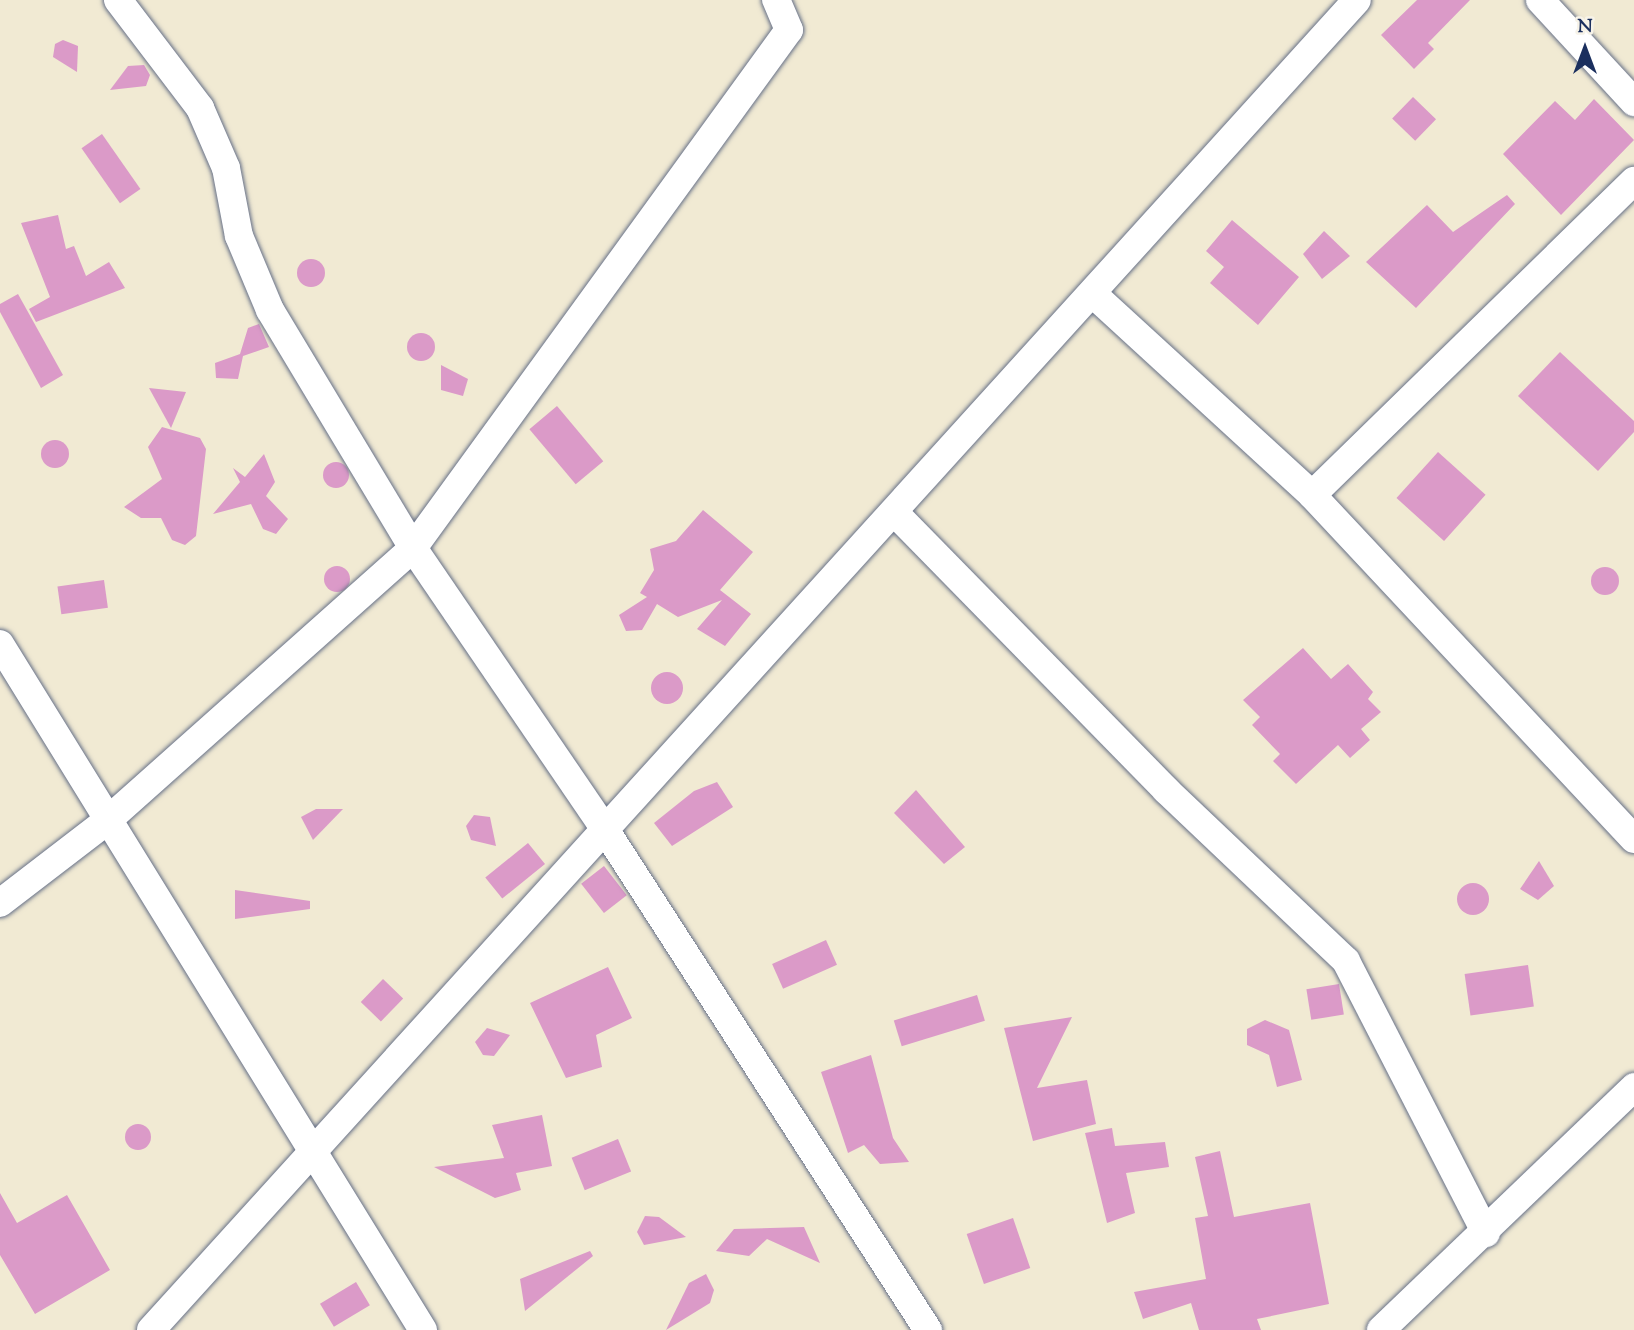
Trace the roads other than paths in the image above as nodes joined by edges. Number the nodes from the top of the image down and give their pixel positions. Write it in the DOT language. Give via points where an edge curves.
graph roads {
  1 [pos="118,0"];
  2 [pos="776,0"];
  3 [pos="1357,0"];
  4 [pos="1540,0"];
  5 [pos="1634,102"];
  6 [pos="1634,181"];
  7 [pos="1093,294"];
  8 [pos="1312,495"];
  9 [pos="895,513"];
  10 [pos="413,548"];
  11 [pos="0,644"];
  12 [pos="108,820"];
  13 [pos="606,831"];
  14 [pos="1634,839"];
  15 [pos="0,903"];
  16 [pos="1634,1087"];
  17 [pos="314,1151"];
  18 [pos="1486,1233"];
  19 [pos="151,1330"];
  20 [pos="423,1330"];
  21 [pos="928,1330"];
  22 [pos="1381,1330"];
  1 -- 10 [label="street" via="200,108 226,169 239,236 270,310"];
  2 -- 10 [label="street" via="789,30"];
  3 -- 7 [label="street"];
  4 -- 5 [label="street"];
  6 -- 8 [label="street"];
  7 -- 8 [label="street"];
  7 -- 9 [label="street"];
  8 -- 14 [label="street"];
  9 -- 13 [label="street"];
  9 -- 18 [label="street" via="1166,790 1346,961"];
  10 -- 12 [label="street"];
  10 -- 13 [label="street"];
  11 -- 12 [label="street"];
  12 -- 15 [label="street"];
  12 -- 17 [label="street"];
  13 -- 17 [label="street"];
  13 -- 21 [label="street"];
  16 -- 18 [label="street"];
  17 -- 19 [label="street"];
  17 -- 20 [label="street"];
  18 -- 22 [label="street"];
}
